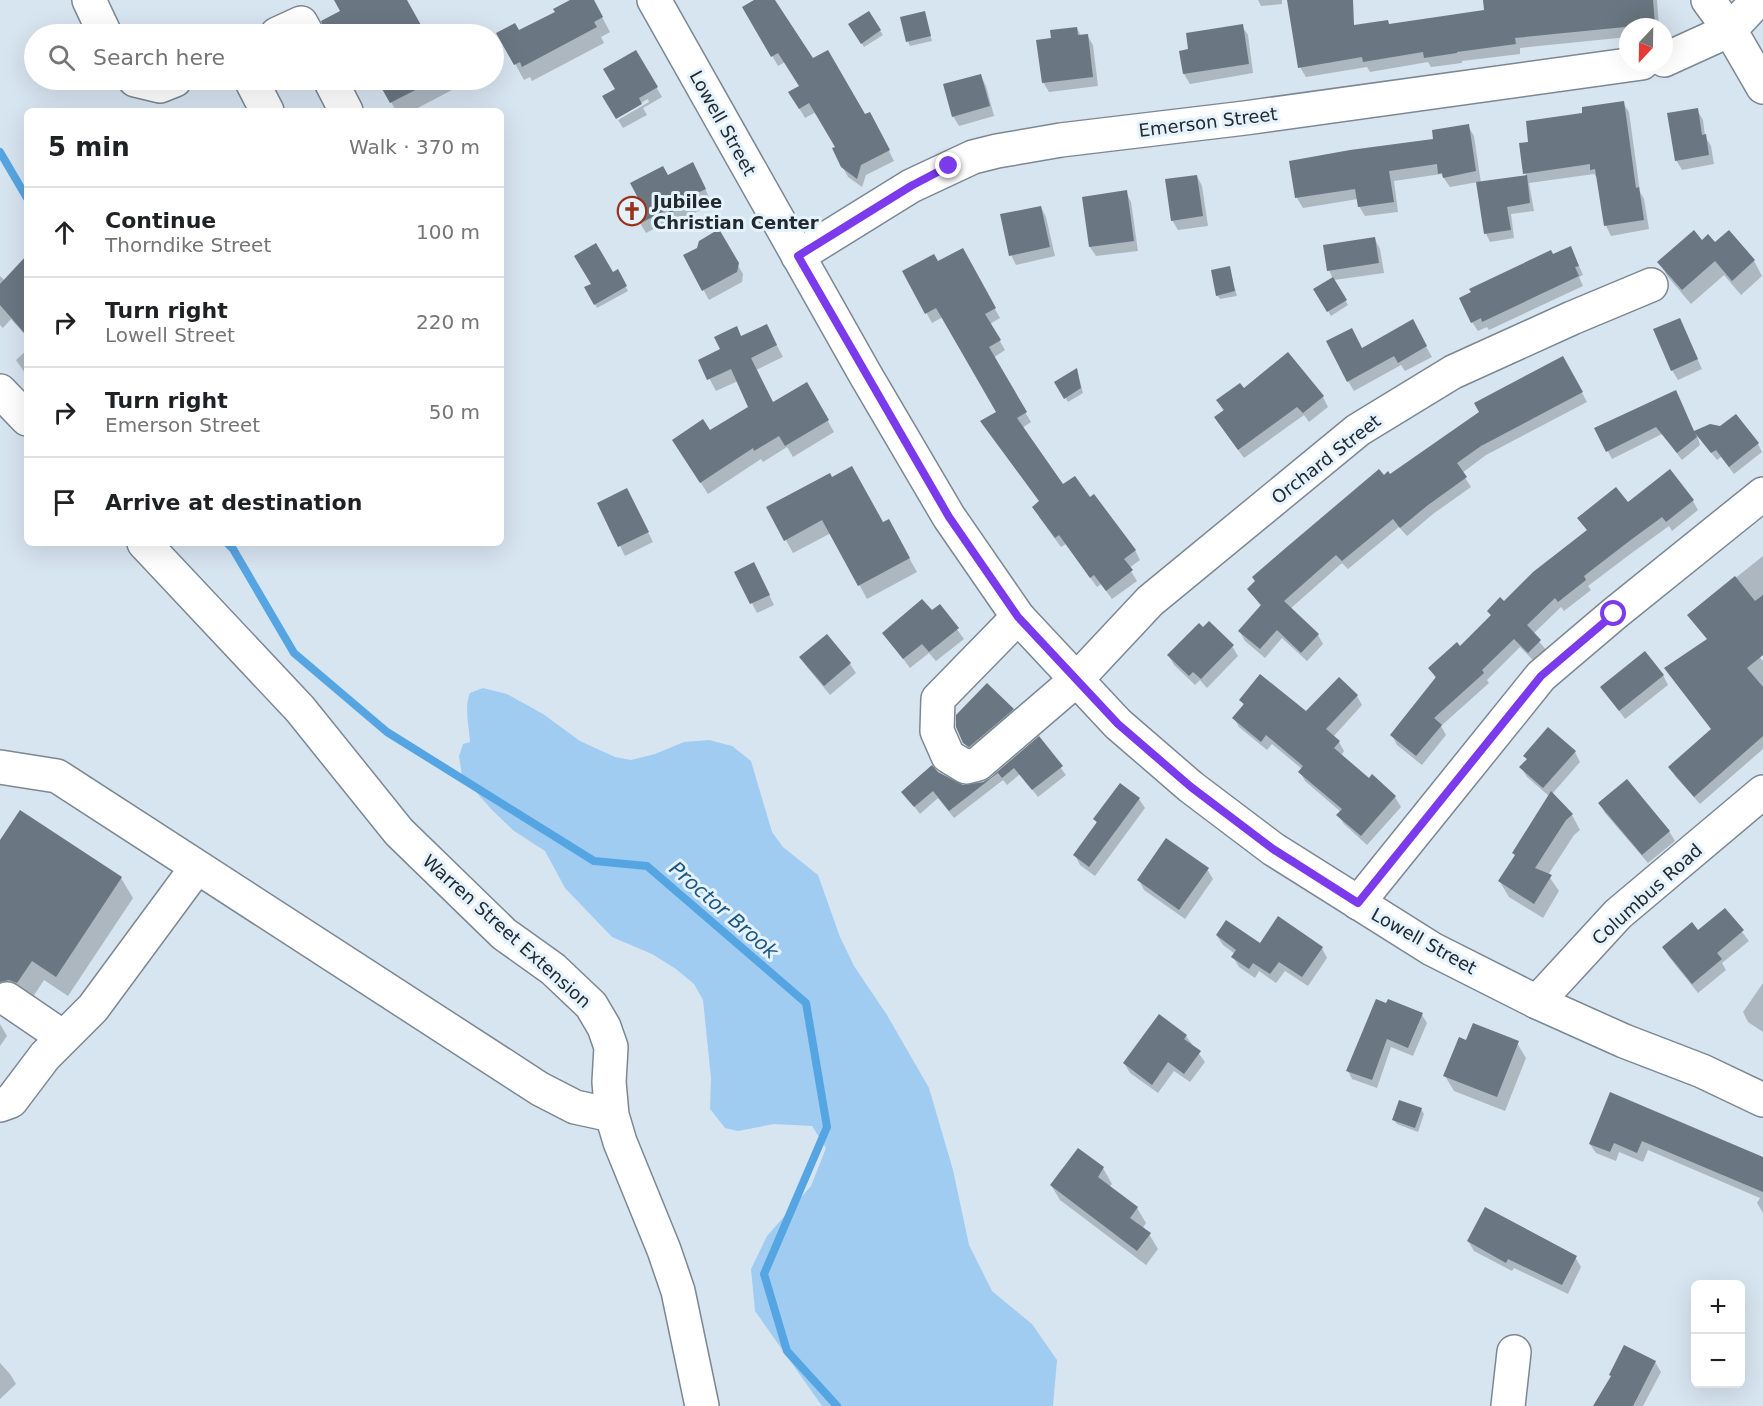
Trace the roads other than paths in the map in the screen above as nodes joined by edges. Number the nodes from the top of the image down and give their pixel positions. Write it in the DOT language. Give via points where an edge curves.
graph roads {
  1 [pos="89,0"];
  2 [pos="654,0"];
  3 [pos="1708,0"];
  4 [pos="1758,0"];
  5 [pos="100,24"];
  6 [pos="1730,30"];
  7 [pos="1673,56"];
  8 [pos="1619,66"];
  9 [pos="1763,87"];
  10 [pos="256,90"];
  11 [pos="335,90"];
  12 [pos="265,108"];
  13 [pos="344,108"];
  14 [pos="798,256"];
  15 [pos="1651,285"];
  16 [pos="0,391"];
  17 [pos="24,416"];
  18 [pos="1763,494"];
  19 [pos="147,546"];
  20 [pos="1018,617"];
  21 [pos="1076,680"];
  22 [pos="0,767"];
  23 [pos="1763,792"];
  24 [pos="197,867"];
  25 [pos="1358,903"];
  26 [pos="7,999"];
  27 [pos="1537,1002"];
  28 [pos="63,1037"];
  29 [pos="1763,1100"];
  30 [pos="0,1105"];
  31 [pos="612,1115"];
  32 [pos="1514,1352"];
  33 [pos="702,1406"];
  34 [pos="1508,1406"];
  1 -- 5 [label="street"];
  2 -- 14 [label="street, Lowell Street"];
  3 -- 6 [label="street"];
  4 -- 6 [label="street"];
  6 -- 7 [label="street"];
  6 -- 9 [label="street"];
  8 -- 14 [label="street, Emerson Street" via="1061,140 981,155 911,186"];
  10 -- 12 [label="street"];
  11 -- 13 [label="street"];
  14 -- 20 [label="street, Lowell Street" via="949,517"];
  15 -- 21 [label="street, Orchard Street" via="1453,372 1358,430 1150,601"];
  16 -- 17 [label="street"];
  18 -- 25 [label="street" via="1541,676"];
  19 -- 31 [label="street, Warren Street Extension" via="300,709 399,832 504,934 554,969 591,1005 611,1047"];
  20 -- 21 [label="street, Lowell Street"];
  20 -- 21 [label="street, Orchard Street" via="938,699 937,731 948,756 966,767 978,764"];
  21 -- 25 [label="street, Lowell Street" via="1118,724 1191,787 1273,849"];
  22 -- 24 [label="street" via="57,776"];
  23 -- 27 [label="street, Columbus Road" via="1618,914"];
  24 -- 28 [label="street" via="93,1008"];
  24 -- 31 [label="street" via="540,1089 575,1107"];
  25 -- 27 [label="street, Lowell Street" via="1432,949"];
  26 -- 28 [label="street"];
  27 -- 29 [label="street, Lowell Street"];
  28 -- 30 [label="street" via="11,1101"];
  31 -- 33 [label="street, Warren Street Extension" via="678,1291"];
  32 -- 34 [label="street"];
}
